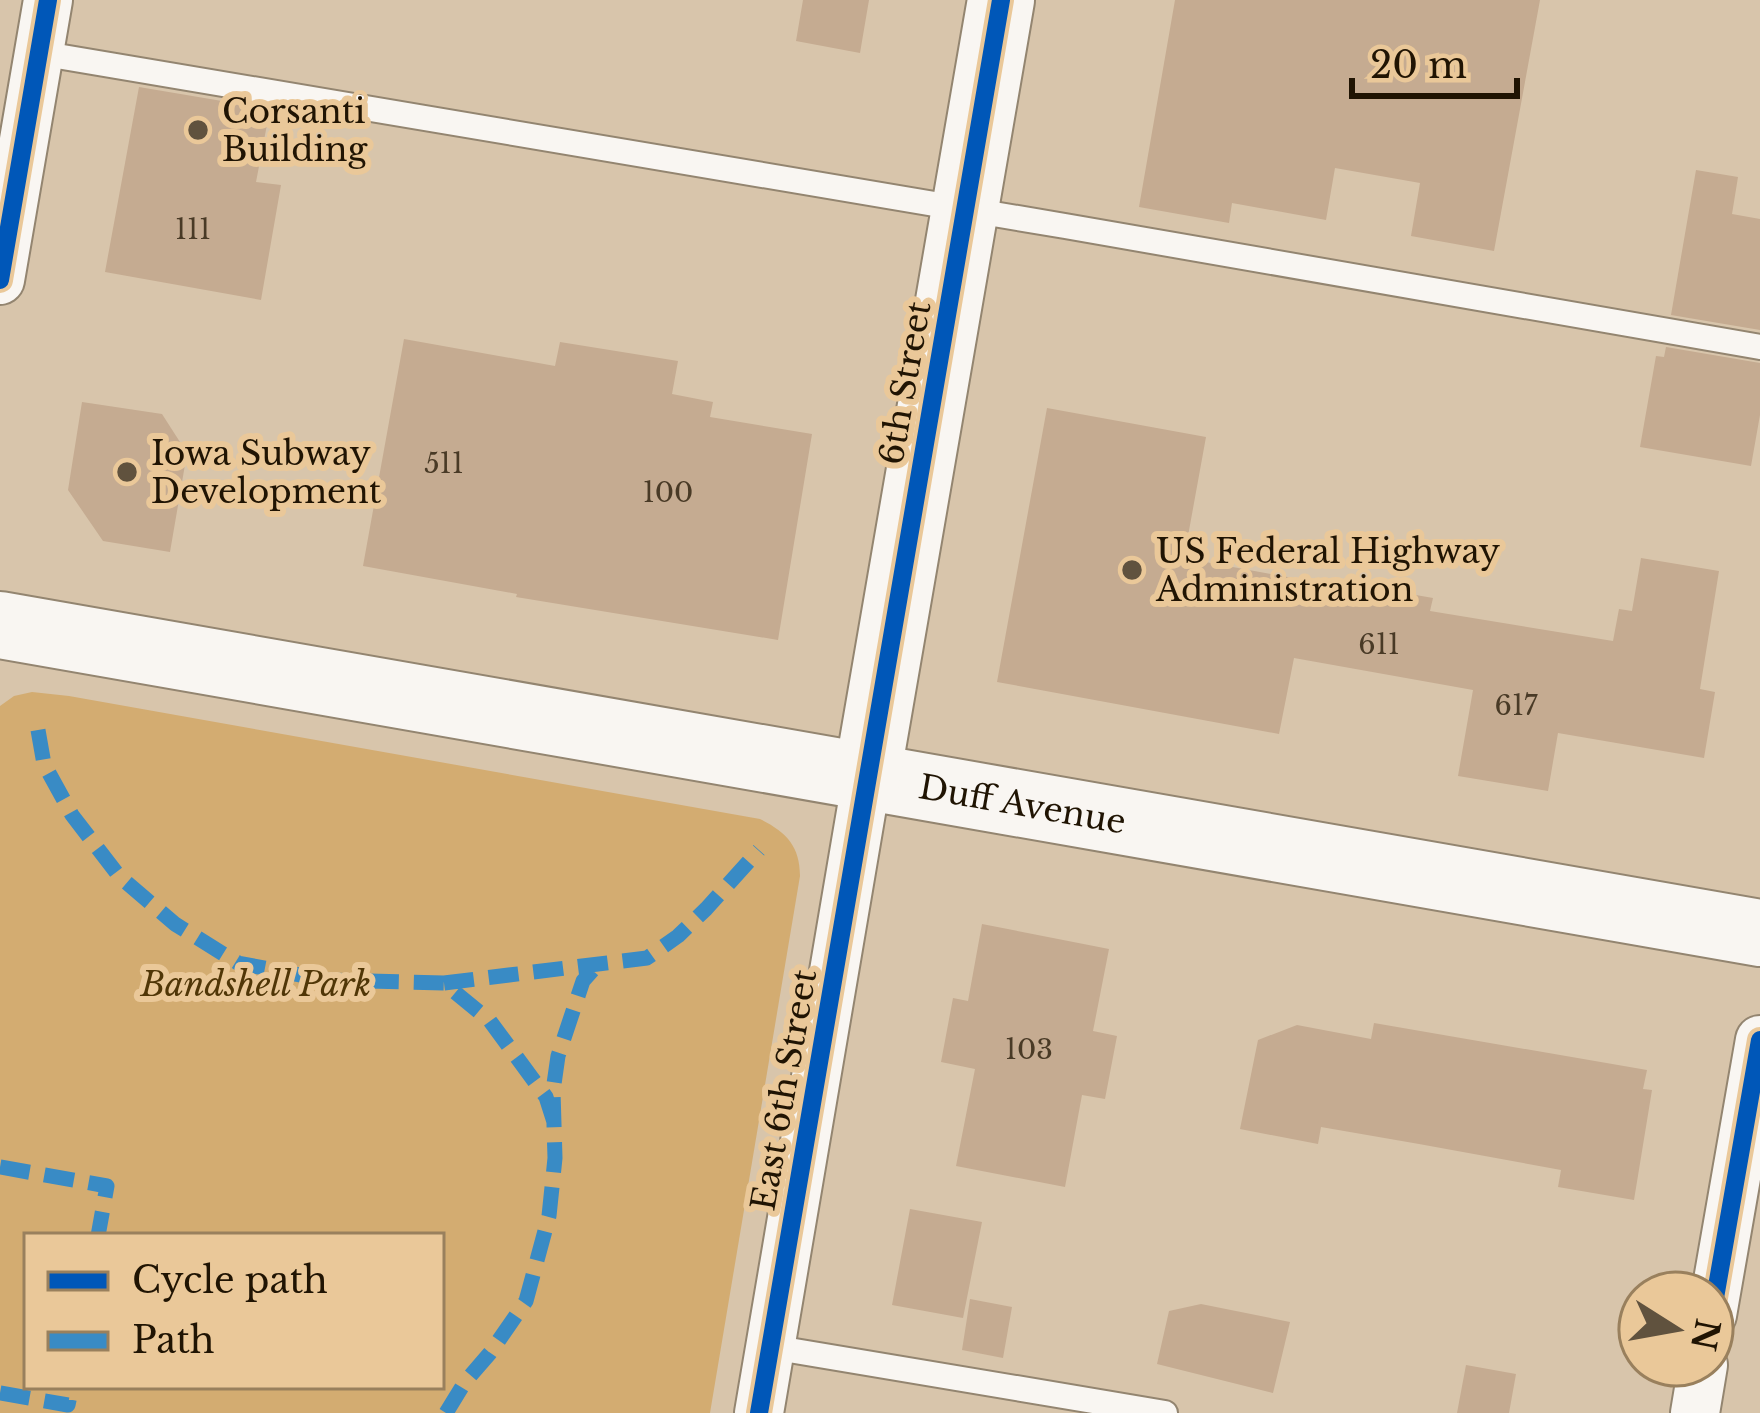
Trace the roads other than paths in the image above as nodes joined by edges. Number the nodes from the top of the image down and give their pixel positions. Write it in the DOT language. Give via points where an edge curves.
graph roads {
  1 [pos="48,0"];
  2 [pos="1001,0"];
  3 [pos="39,53"];
  4 [pos="965,209"];
  5 [pos="0,280"];
  6 [pos="1760,347"];
  7 [pos="0,626"];
  8 [pos="867,777"];
  9 [pos="1760,933"];
  10 [pos="1760,1040"];
  11 [pos="1720,1269"];
  12 [pos="771,1347"];
  13 [pos="759,1413"];
  14 [pos="1165,1413"];
  1 -- 3 [label="street"];
  2 -- 4 [label="main road, 6th Street"];
  3 -- 4 [label="lane"];
  3 -- 5 [label="street"];
  4 -- 6 [label="lane"];
  4 -- 8 [label="main road, 6th Street"];
  7 -- 8 [label="main road, Duff Avenue"];
  8 -- 9 [label="main road, Duff Avenue"];
  8 -- 12 [label="street, East 6th Street"];
  10 -- 11 [label="street"];
  12 -- 13 [label="street, East 6th Street"];
  12 -- 14 [label="lane"];
}
